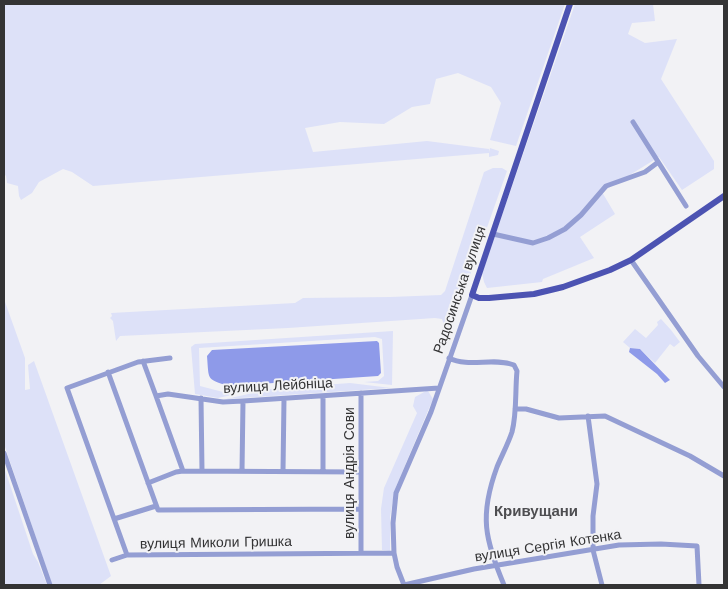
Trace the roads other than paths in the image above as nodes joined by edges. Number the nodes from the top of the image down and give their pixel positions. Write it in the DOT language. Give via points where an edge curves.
graph roads {
  1 [pos="570,4"];
  2 [pos="633,122"];
  3 [pos="657,163"];
  4 [pos="724,196"];
  5 [pos="686,206"];
  6 [pos="493,234"];
  7 [pos="631,260"];
  8 [pos="472,295"];
  9 [pos="170,358"];
  10 [pos="449,358"];
  11 [pos="143,361"];
  12 [pos="108,372"];
  13 [pos="724,387"];
  14 [pos="439,388"];
  15 [pos="361,393"];
  16 [pos="156,396"];
  17 [pos="323,396"];
  18 [pos="200,398"];
  19 [pos="284,399"];
  20 [pos="243,401"];
  21 [pos="515,409"];
  22 [pos="588,416"];
  23 [pos="4,453"];
  24 [pos="183,471"];
  25 [pos="242,471"];
  26 [pos="202,472"];
  27 [pos="283,472"];
  28 [pos="323,472"];
  29 [pos="361,472"];
  30 [pos="724,476"];
  31 [pos="148,483"];
  32 [pos="156,506"];
  33 [pos="361,509"];
  34 [pos="114,520"];
  35 [pos="593,550"];
  36 [pos="361,552"];
  37 [pos="394,552"];
  38 [pos="127,555"];
  39 [pos="112,560"];
  40 [pos="496,565"];
  41 [pos="50,585"];
  42 [pos="404,585"];
  43 [pos="504,585"];
  44 [pos="602,585"];
  45 [pos="699,585"];
  1 -- 6 [label="main road, Радосинська вулиця"];
  2 -- 3 [label="street"];
  3 -- 5 [label="street"];
  3 -- 6 [label="street" via="645,172 606,186 581,215 548,238 533,242"];
  4 -- 7 [label="main road"];
  6 -- 8 [label="main road, Радосинська вулиця"];
  7 -- 8 [label="main road" via="550,291 490,298"];
  7 -- 13 [label="street" via="698,356"];
  8 -- 10 [label="street, Радосинська вулиця"];
  9 -- 11 [label="street"];
  10 -- 14 [label="street, Радосинська вулиця"];
  10 -- 21 [label="street" via="458,362 499,361 514,365 517,371"];
  11 -- 12 [label="street"];
  11 -- 16 [label="street"];
  12 -- 31 [label="street"];
  12 -- 34 [label="street, вулиця Миколи Гришка" via="67,388"];
  14 -- 15 [label="street, вулиця Лейбніца"];
  14 -- 37 [label="street, Радосинська вулиця" via="396,493"];
  15 -- 17 [label="street, вулиця Лейбніца"];
  15 -- 29 [label="street, вулиця Андрія Сови"];
  16 -- 18 [label="street, вулиця Лейбніца" via="168,394"];
  16 -- 24 [label="street"];
  17 -- 19 [label="street, вулиця Лейбніца"];
  17 -- 28 [label="street"];
  18 -- 20 [label="street, вулиця Лейбніца"];
  18 -- 26 [label="street"];
  19 -- 20 [label="street, вулиця Лейбніца"];
  19 -- 27 [label="street"];
  20 -- 25 [label="street"];
  21 -- 22 [label="street" via="559,418"];
  21 -- 40 [label="street" via="512,430 486,511 487,535"];
  22 -- 30 [label="street" via="607,416"];
  22 -- 35 [label="street" via="597,484"];
  23 -- 41 [label="street"];
  24 -- 26 [label="street"];
  24 -- 31 [label="street"];
  25 -- 26 [label="street"];
  25 -- 27 [label="street"];
  27 -- 28 [label="street"];
  28 -- 29 [label="street"];
  29 -- 33 [label="street, вулиця Андрія Сови"];
  31 -- 32 [label="street"];
  32 -- 33 [label="street" via="161,511"];
  32 -- 34 [label="street"];
  33 -- 36 [label="street, вулиця Андрія Сови"];
  34 -- 38 [label="street, вулиця Миколи Гришка"];
  35 -- 40 [label="street, вулиця Сергія Котенка"];
  35 -- 44 [label="street"];
  35 -- 45 [label="street, вулиця Сергія Котенка" via="641,544 697,546"];
  36 -- 37 [label="street, вулиця Миколи Гришка"];
  36 -- 38 [label="street, вулиця Миколи Гришка"];
  37 -- 42 [label="street, Радосинська вулиця"];
  38 -- 39 [label="street"];
  40 -- 42 [label="street, вулиця Сергія Котенка"];
  40 -- 43 [label="street"];
}
